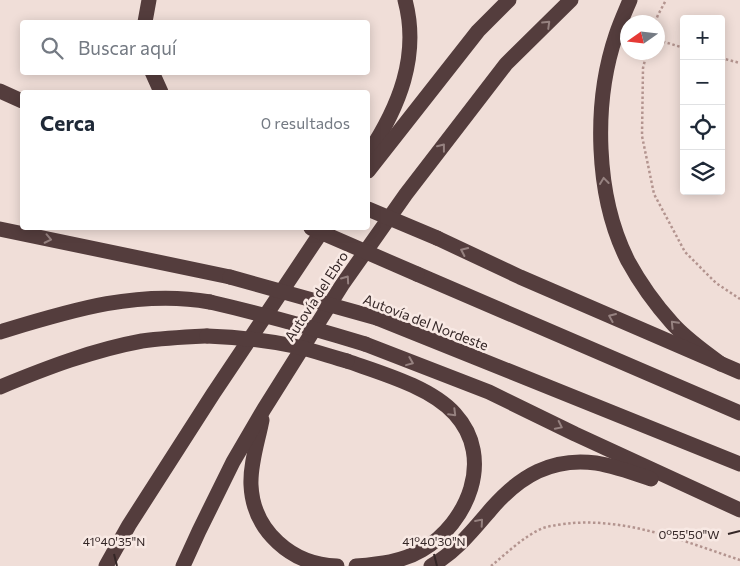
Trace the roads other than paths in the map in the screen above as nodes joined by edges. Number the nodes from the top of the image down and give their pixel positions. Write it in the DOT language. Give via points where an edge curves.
graph roads {
  1 [pos="149,0"];
  2 [pos="405,0"];
  3 [pos="509,0"];
  4 [pos="571,0"];
  5 [pos="630,0"];
  6 [pos="145,20"];
  7 [pos="153,75"];
  8 [pos="160,90"];
  9 [pos="0,91"];
  10 [pos="20,100"];
  11 [pos="370,151"];
  12 [pos="370,168"];
  13 [pos="370,210"];
  14 [pos="0,229"];
  15 [pos="316,230"];
  16 [pos="316,230"];
  17 [pos="323,230"];
  18 [pos="0,332"];
  19 [pos="721,364"];
  20 [pos="740,372"];
  21 [pos="0,387"];
  22 [pos="213,394"];
  23 [pos="264,410"];
  24 [pos="740,413"];
  25 [pos="740,464"];
  26 [pos="711,498"];
  27 [pos="740,510"];
  28 [pos="106,566"];
  29 [pos="183,566"];
  30 [pos="337,566"];
  31 [pos="356,566"];
  32 [pos="431,566"];
  1 -- 6 [label="highway"];
  2 -- 11 [label="highway" via="410,40 407,70 392,112"];
  3 -- 12 [label="highway" via="478,30"];
  23 -- 4 [label="highway, Autovía del Ebro, one-way" via="342,285 406,194 506,64"];
  19 -- 5 [label="highway, one-way" via="673,324 648,294 628,260 613,223 604,186 601,107 616,35"];
  7 -- 8 [label="highway"];
  9 -- 10 [label="highway"];
  19 -- 13 [label="highway, one-way, bridge"];
  14 -- 25 [label="highway, Autovía del Nordeste, one-way, bridge" via="230,278 378,318"];
  15 -- 24 [label="highway, bridge"];
  16 -- 22 [label="highway"];
  17 -- 22 [label="highway"];
  18 -- 26 [label="highway, one-way, bridge" via="116,301 170,298 210,302 365,344 489,392"];
  19 -- 20 [label="highway"];
  21 -- 31 [label="highway, one-way, bridge" via="111,348 163,338 207,336 294,346 347,361 416,387 455,413 468,434 474,472 466,502 452,523 422,550 406,558"];
  22 -- 28 [label="highway" via="128,524"];
  23 -- 29 [label="highway, Autovía del Ebro" via="233,462"];
  23 -- 30 [label="highway" via="251,473 252,497 261,521 274,540 295,555 318,564"];
  26 -- 27 [label="highway"];
  32 -- 26 [label="highway, one-way" via="465,540 512,488 550,466 571,462 597,464"];
}
